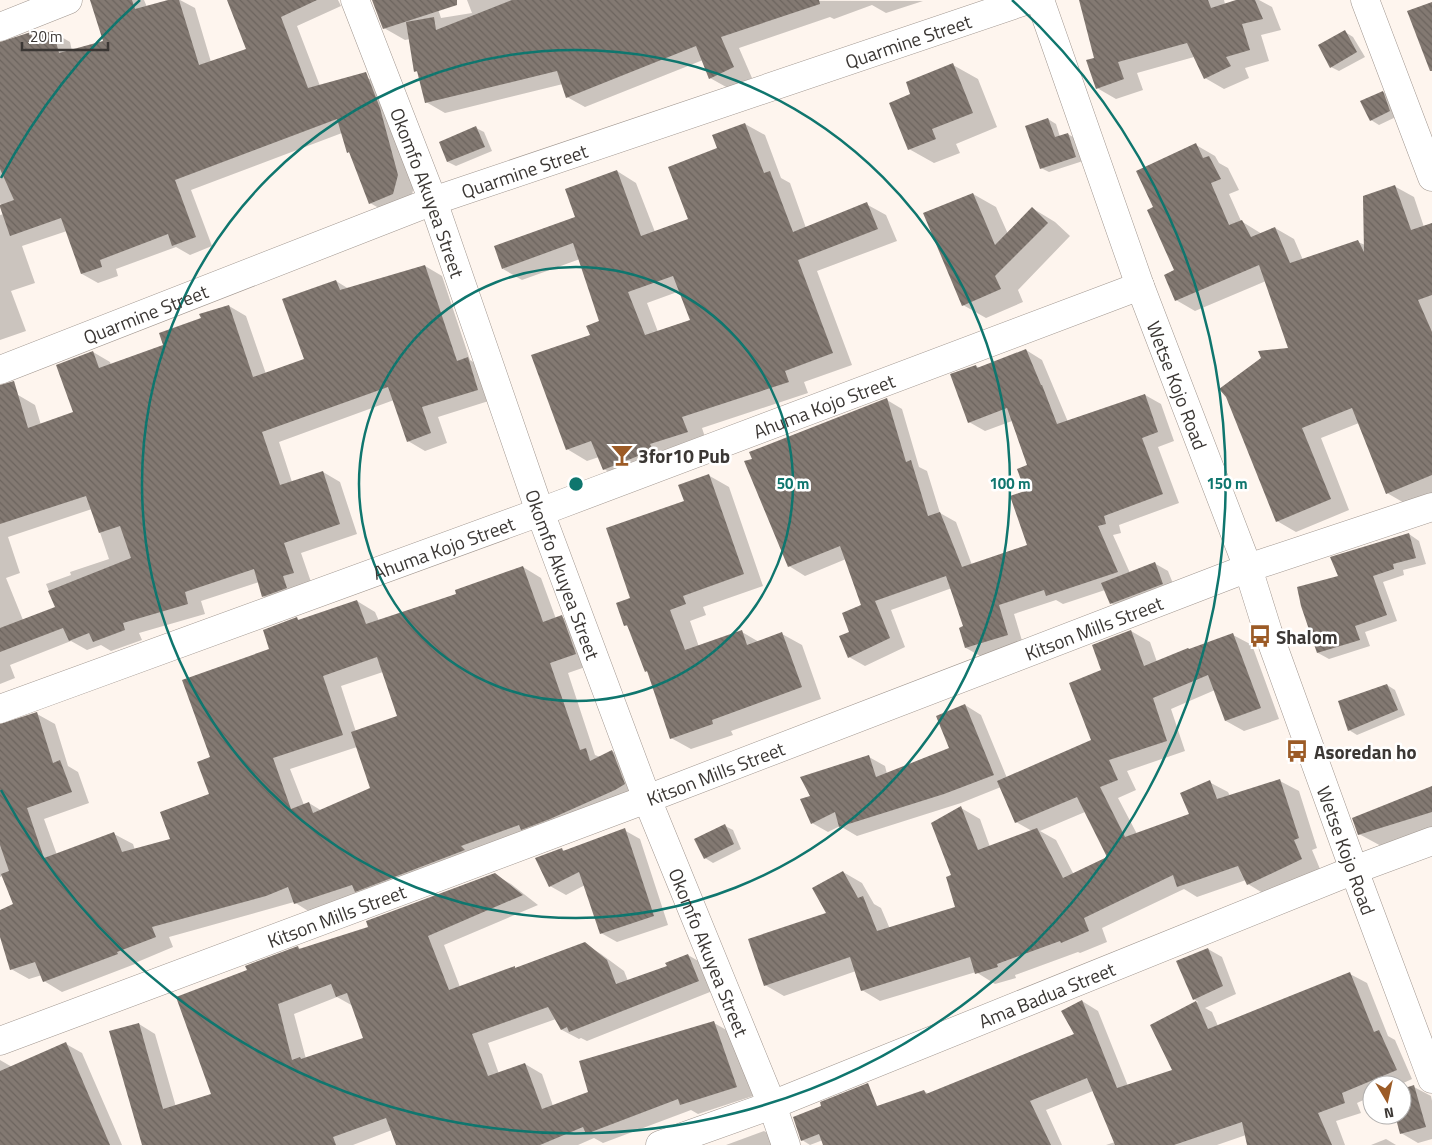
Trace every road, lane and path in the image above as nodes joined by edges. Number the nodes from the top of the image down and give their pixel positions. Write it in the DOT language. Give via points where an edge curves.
graph roads {
  1 [pos="68,0"];
  2 [pos="355,0"];
  3 [pos="1028,0"];
  4 [pos="1040,0"];
  5 [pos="1365,0"];
  6 [pos="0,27"];
  7 [pos="1432,177"];
  8 [pos="433,201"];
  9 [pos="1140,286"];
  10 [pos="0,370"];
  11 [pos="1432,507"];
  12 [pos="540,512"];
  13 [pos="1248,568"];
  14 [pos="0,709"];
  15 [pos="647,799"];
  16 [pos="1432,841"];
  17 [pos="1354,870"];
  18 [pos="0,1041"];
  19 [pos="1432,1079"];
  20 [pos="772,1105"];
  21 [pos="660,1145"];
  22 [pos="786,1145"];
  1 -- 6 [label="street"];
  2 -- 8 [label="street, Okomfo Akuyea Street"];
  3 -- 8 [label="street, Quarmine Street"];
  4 -- 9 [label="street, Wetse Kojo Road"];
  5 -- 7 [label="street"];
  8 -- 10 [label="street, Quarmine Street"];
  8 -- 12 [label="street, Okomfo Akuyea Street"];
  9 -- 12 [label="street, Ahuma Kojo Street"];
  9 -- 13 [label="street, Wetse Kojo Road"];
  11 -- 13 [label="street, Kitson Mills Street"];
  12 -- 14 [label="street, Ahuma Kojo Street"];
  12 -- 15 [label="street, Okomfo Akuyea Street"];
  13 -- 15 [label="street, Kitson Mills Street"];
  13 -- 17 [label="street, Wetse Kojo Road"];
  15 -- 18 [label="street, Kitson Mills Street"];
  15 -- 20 [label="street, Okomfo Akuyea Street"];
  16 -- 17 [label="street, Ama Badua Street"];
  17 -- 19 [label="street, Wetse Kojo Road"];
  17 -- 20 [label="street, Ama Badua Street"];
  20 -- 21 [label="street, Ama Badua Street"];
  20 -- 22 [label="street, Okomfo Akuyea Street"];
}
